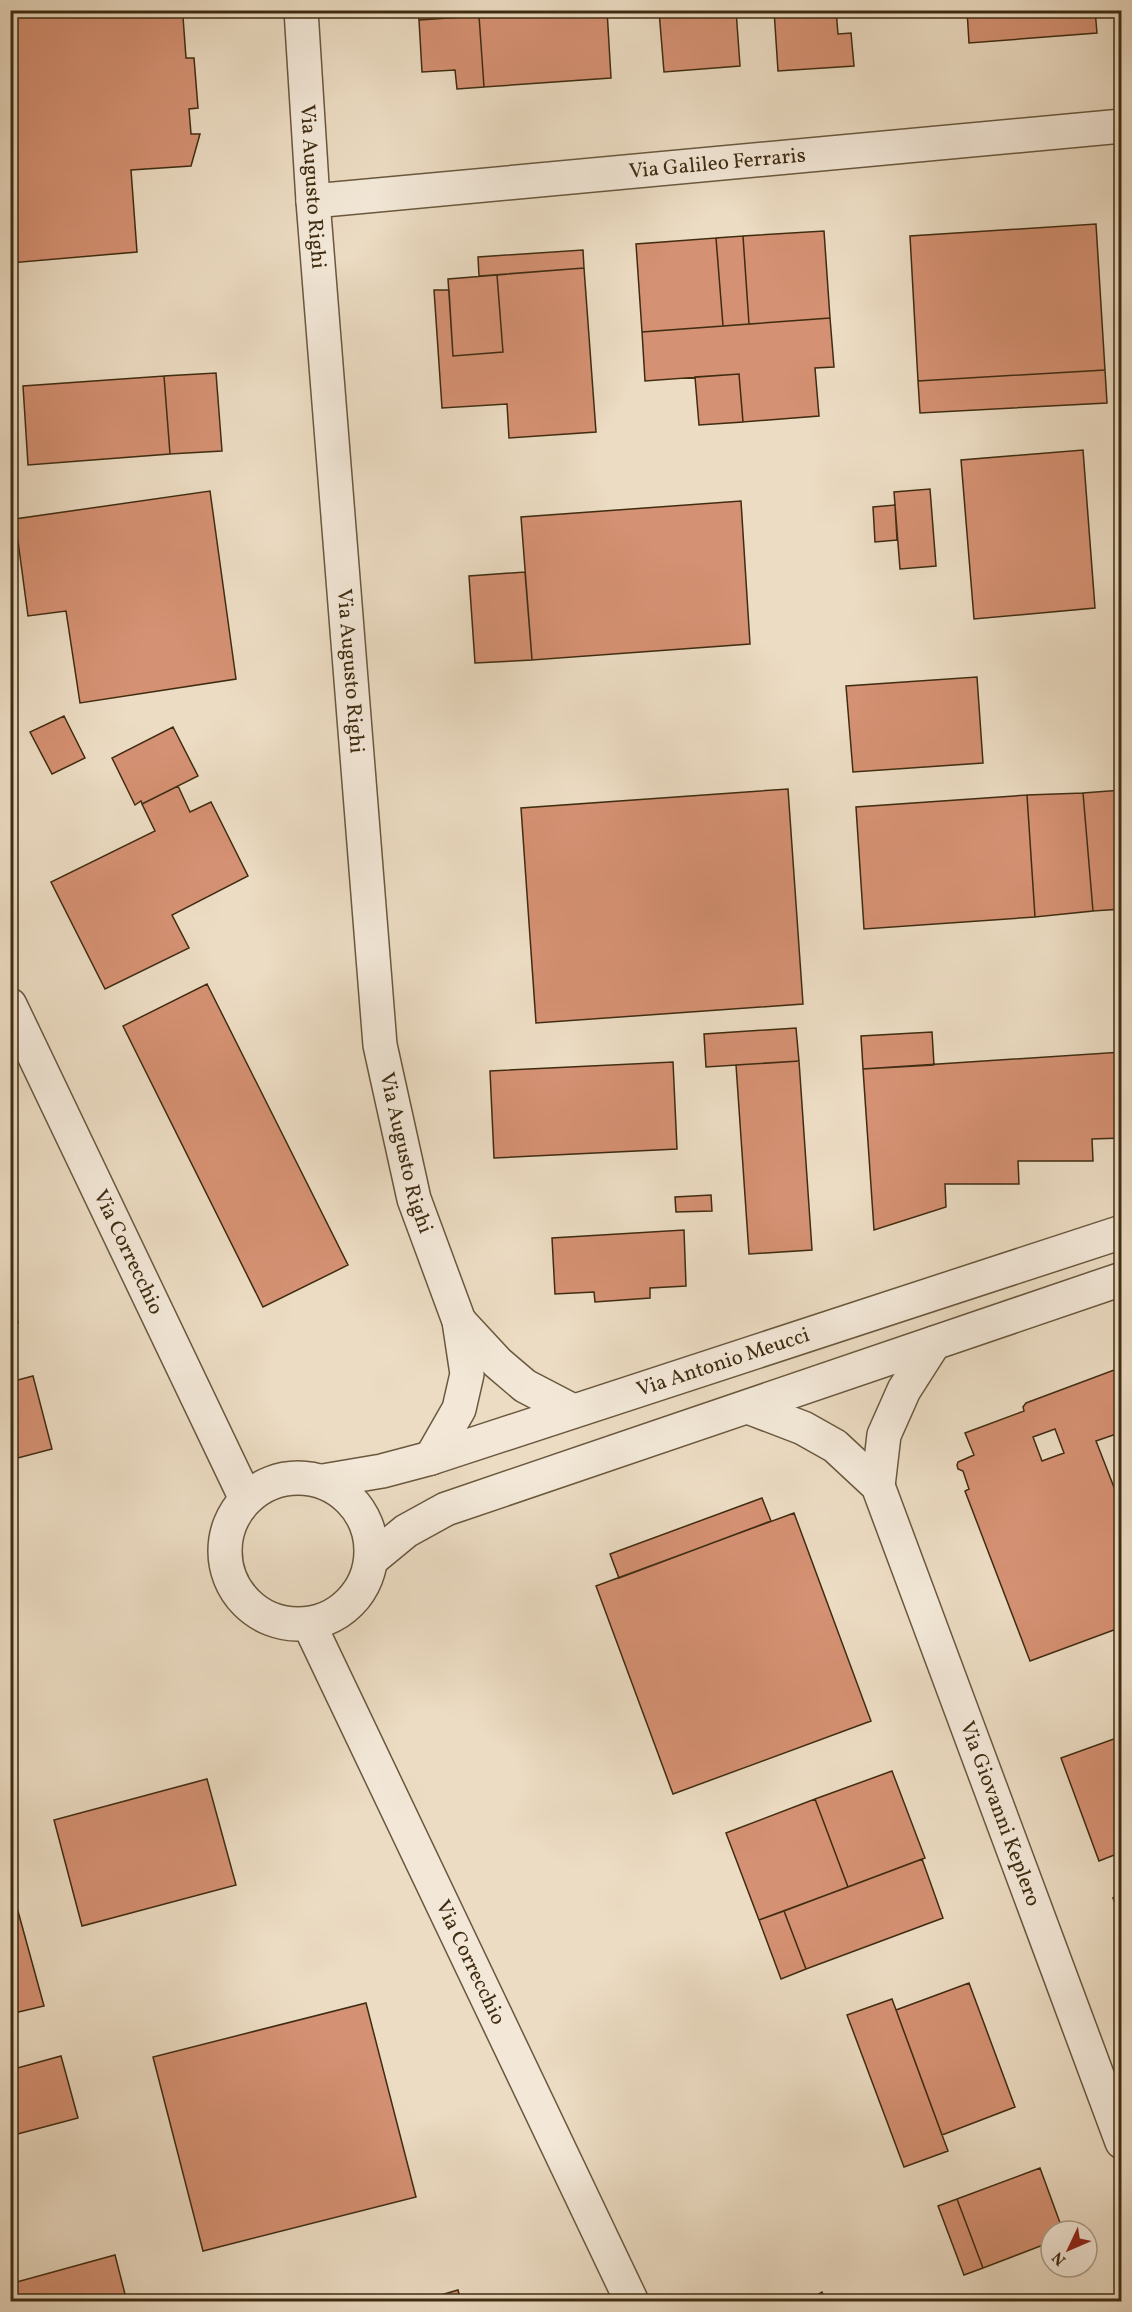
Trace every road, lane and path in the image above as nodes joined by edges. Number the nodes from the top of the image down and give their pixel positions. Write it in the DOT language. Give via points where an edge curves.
graph roads {
  1 [pos="301,10"];
  2 [pos="1122,126"];
  3 [pos="313,201"];
  4 [pos="10,1005"];
  5 [pos="1122,1232"];
  6 [pos="1122,1279"];
  7 [pos="459,1322"];
  8 [pos="934,1343"];
  9 [pos="747,1407"];
  10 [pos="573,1411"];
  11 [pos="431,1458"];
  12 [pos="323,1481"];
  13 [pos="878,1486"];
  14 [pos="246,1498"];
  15 [pos="372,1559"];
  16 [pos="309,1624"];
  17 [pos="1122,2142"];
  18 [pos="633,2301"];
  1 -- 3 [label="street, Via Augusto Righi"];
  2 -- 3 [label="street, Via Galileo Ferraris"];
  3 -- 7 [label="street, Via Augusto Righi" via="380,1045 414,1199"];
  4 -- 14 [label="street, Via Correcchio"];
  5 -- 10 [label="street, Via Antonio Meucci"];
  6 -- 8 [label="street"];
  7 -- 10 [label="street, Via Augusto Righi" via="525,1386"];
  7 -- 11 [label="street, Via Augusto Righi" via="467,1374 459,1409"];
  8 -- 9 [label="street"];
  8 -- 13 [label="street, Via Giovanni Keplero" via="904,1390 884,1435"];
  9 -- 13 [label="street, Via Giovanni Keplero" via="803,1428 835,1446"];
  9 -- 15 [label="street" via="446,1509 406,1531"];
  10 -- 11 [label="street, Via Antonio Meucci"];
  11 -- 12 [label="street, Via Antonio Meucci"];
  12 -- 14 [label="street" via="303,1477 282,1479"];
  12 -- 15 [label="street" via="345,1494 361,1512 370,1534"];
  13 -- 17 [label="street, Via Giovanni Keplero"];
  14 -- 16 [label="street" via="231,1520 225,1545 228,1572 239,1595 258,1613 282,1623"];
  15 -- 16 [label="street" via="365,1582 351,1602 332,1617"];
  16 -- 18 [label="street, Via Correcchio"];
}
